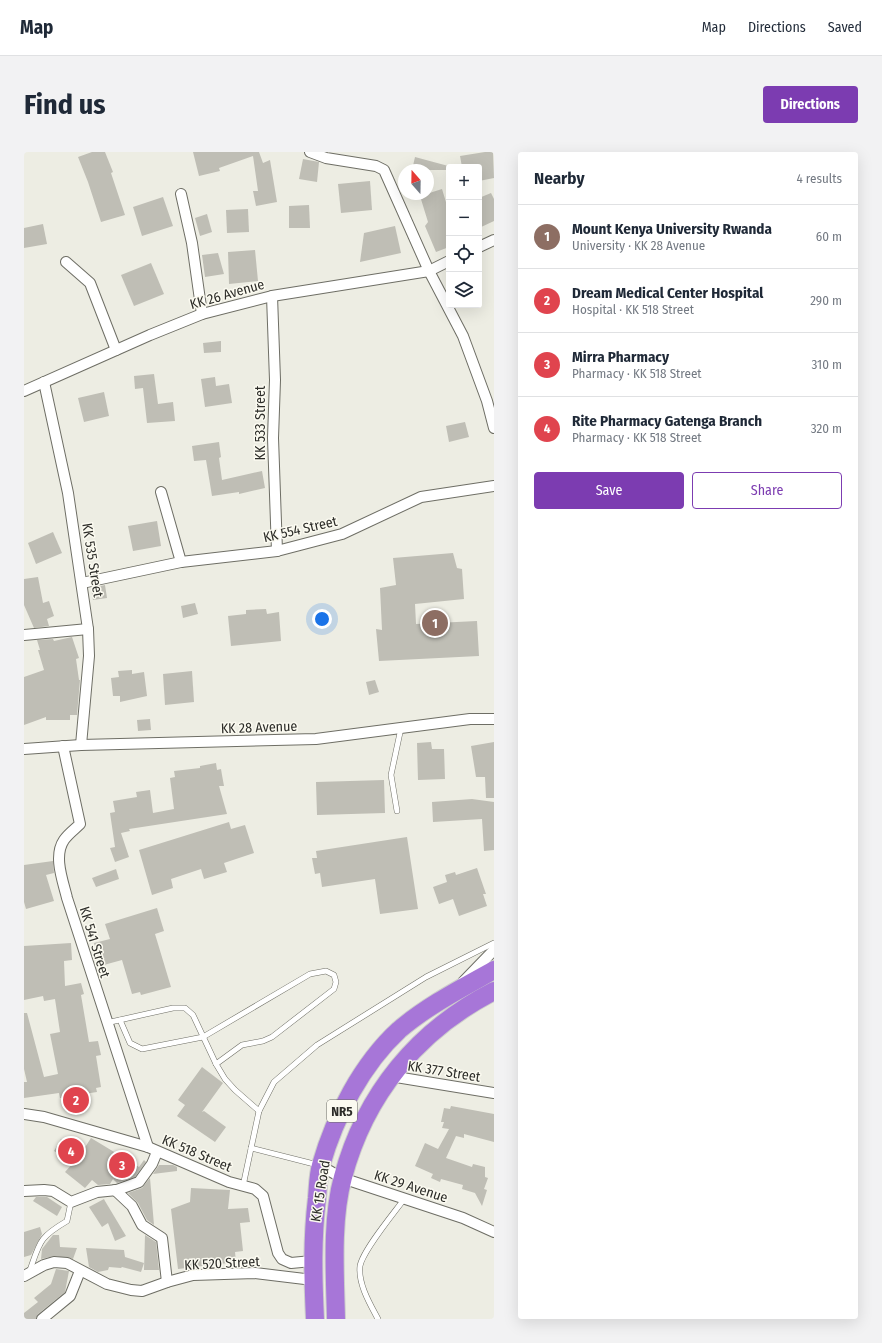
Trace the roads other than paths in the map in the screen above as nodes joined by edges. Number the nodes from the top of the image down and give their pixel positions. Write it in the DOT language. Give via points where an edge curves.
graph roads {
  1 [pos="310,152"];
  2 [pos="181,194"];
  3 [pos="494,240"];
  4 [pos="482,246"];
  5 [pos="66,262"];
  6 [pos="446,262"];
  7 [pos="429,271"];
  8 [pos="272,296"];
  9 [pos="202,314"];
  10 [pos="116,350"];
  11 [pos="44,382"];
  12 [pos="24,392"];
  13 [pos="494,428"];
  14 [pos="494,486"];
  15 [pos="161,492"];
  16 [pos="277,551"];
  17 [pos="181,562"];
  18 [pos="82,583"];
  19 [pos="88,629"];
  20 [pos="24,635"];
  21 [pos="494,719"];
  22 [pos="401,728"];
  23 [pos="81,745"];
  24 [pos="62,746"];
  25 [pos="24,749"];
  26 [pos="397,812"];
  27 [pos="494,943"];
  28 [pos="494,950"];
  29 [pos="494,970"];
  30 [pos="494,991"];
  31 [pos="450,996"];
  32 [pos="120,1020"];
  33 [pos="106,1023"];
  34 [pos="203,1037"];
  35 [pos="216,1064"];
  36 [pos="390,1076"];
  37 [pos="494,1093"];
  38 [pos="259,1111"];
  39 [pos="24,1114"];
  40 [pos="251,1148"];
  41 [pos="153,1150"];
  42 [pos="321,1166"];
  43 [pos="342,1178"];
  44 [pos="243,1187"];
  45 [pos="116,1190"];
  46 [pos="24,1191"];
  47 [pos="405,1198"];
  48 [pos="71,1202"];
  49 [pos="494,1232"];
  50 [pos="312,1261"];
  51 [pos="80,1271"];
  52 [pos="26,1275"];
  53 [pos="313,1280"];
  54 [pos="166,1282"];
  55 [pos="42,1319"];
  56 [pos="315,1319"];
  57 [pos="336,1319"];
  58 [pos="378,1319"];
  1 -- 7 [label="street" via="326,158 376,166 384,170"];
  2 -- 9 [label="street" via="192,243"];
  3 -- 4 [label="street"];
  5 -- 10 [label="street" via="90,283"];
  6 -- 7 [label="street, KK 26 Avenue"];
  7 -- 8 [label="street, KK 26 Avenue"];
  7 -- 13 [label="street" via="463,336"];
  8 -- 9 [label="street, KK 26 Avenue"];
  8 -- 16 [label="street, KK 533 Street"];
  9 -- 10 [label="street, KK 26 Avenue"];
  10 -- 11 [label="street, KK 26 Avenue"];
  11 -- 12 [label="street, KK 26 Avenue"];
  11 -- 18 [label="street, KK 535 Street" via="68,493"];
  14 -- 16 [label="street, KK 554 Street" via="421,497 342,534"];
  15 -- 17 [label="street"];
  16 -- 17 [label="street, KK 554 Street"];
  17 -- 18 [label="street, KK 554 Street"];
  18 -- 19 [label="street, KK 535 Street"];
  19 -- 20 [label="street"];
  19 -- 23 [label="street, KK 535 Street" via="89,656"];
  21 -- 22 [label="street, KK 28 Avenue" via="470,719"];
  22 -- 23 [label="street, KK 28 Avenue" via="316,739"];
  22 -- 26 [label="lane" via="391,775"];
  23 -- 24 [label="street, KK 28 Avenue"];
  24 -- 25 [label="street, KK 28 Avenue"];
  24 -- 33 [label="street, KK 541 Street" via="80,824 64,840 59,856 60,864 67,898"];
  27 -- 38 [label="lane" via="426,976 317,1045 274,1082"];
  28 -- 31 [label="street"];
  29 -- 31 [label="highway, KK 15 Road / NR5"];
  30 -- 36 [label="highway, KK 15 Road / NR5" via="447,1020 416,1047"];
  31 -- 42 [label="highway, KK 15 Road / NR5" via="400,1030 380,1050 358,1079"];
  32 -- 33 [label="lane"];
  32 -- 34 [label="lane" via="130,1043 142,1049"];
  32 -- 34 [label="lane" via="173,1008 185,1008 193,1015"];
  33 -- 41 [label="street, KK 541 Street"];
  34 -- 35 [label="lane"];
  34 -- 35 [label="lane" via="310,974 326,971 334,975 334,989 272,1037 242,1045"];
  35 -- 38 [label="lane" via="235,1090"];
  36 -- 37 [label="street, KK 377 Street"];
  36 -- 43 [label="highway, KK 15 Road / NR5" via="358,1132"];
  38 -- 40 [label="lane"];
  39 -- 41 [label="street, KK 518 Street" via="44,1117"];
  40 -- 42 [label="lane"];
  40 -- 44 [label="lane"];
  41 -- 44 [label="street, KK 518 Street"];
  41 -- 45 [label="street" via="152,1164 139,1182"];
  42 -- 43 [label="street, KK 29 Avenue"];
  42 -- 50 [label="highway, KK 15 Road / NR5"];
  43 -- 47 [label="street, KK 29 Avenue"];
  43 -- 57 [label="highway, KK 15 Road / NR5" via="335,1241"];
  44 -- 50 [label="street, KK 518 Street" via="255,1189 263,1196 278,1253 282,1259 291,1263"];
  45 -- 48 [label="street" via="97,1192"];
  45 -- 54 [label="street" via="132,1206 142,1225 162,1238"];
  46 -- 48 [label="street" via="53,1191"];
  47 -- 49 [label="street, KK 29 Avenue" via="463,1218"];
  47 -- 58 [label="lane" via="368,1249 360,1266 364,1291"];
  48 -- 52 [label="lane" via="68,1222 48,1232 40,1242"];
  50 -- 53 [label="highway, KK 15 Road / NR5"];
  51 -- 52 [label="street, KK 520 Street" via="67,1263 54,1262"];
  51 -- 54 [label="street, KK 520 Street" via="108,1284 131,1290 142,1291"];
  51 -- 55 [label="street" via="70,1296"];
  53 -- 54 [label="street, KK 520 Street" via="255,1273 193,1275"];
  53 -- 56 [label="highway, KK 15 Road / NR5"];
}
